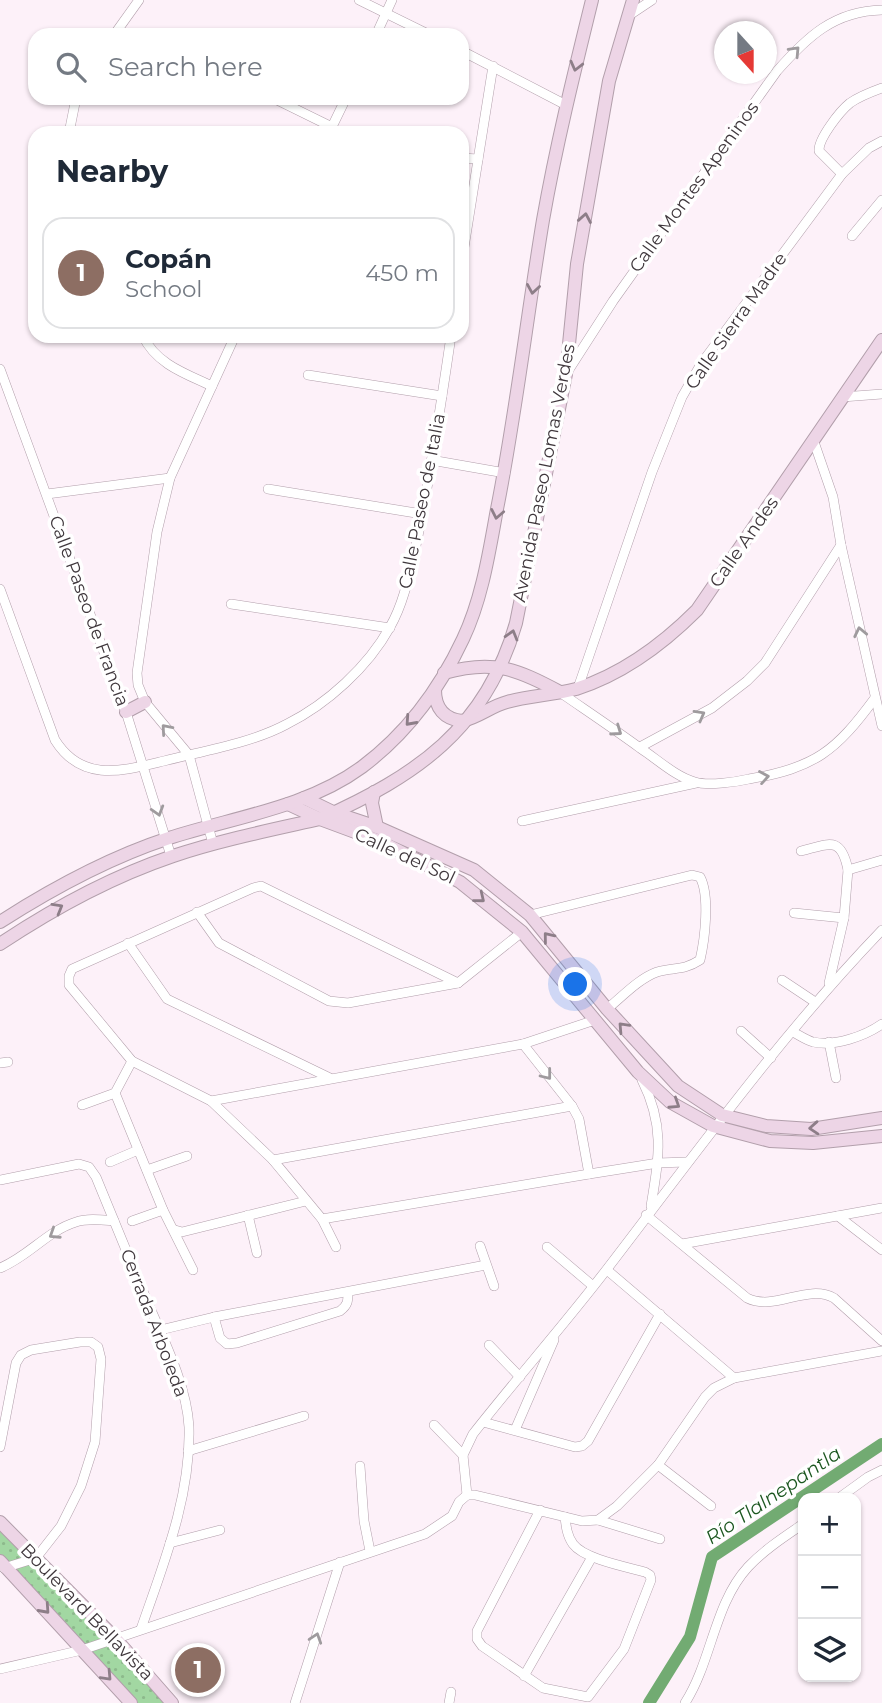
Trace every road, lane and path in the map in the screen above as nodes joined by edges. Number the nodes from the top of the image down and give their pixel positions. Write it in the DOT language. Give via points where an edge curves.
graph roads {
  1 [pos="139,0"];
  2 [pos="359,0"];
  3 [pos="392,0"];
  4 [pos="592,0"];
  5 [pos="634,0"];
  6 [pos="652,0"];
  7 [pos="882,10"];
  8 [pos="386,13"];
  9 [pos="627,17"];
  10 [pos="119,28"];
  11 [pos="379,28"];
  12 [pos="415,28"];
  13 [pos="469,54"];
  14 [pos="493,66"];
  15 [pos="882,88"];
  16 [pos="75,105"];
  17 [pos="286,105"];
  18 [pos="343,105"];
  19 [pos="566,105"];
  20 [pos="70,126"];
  21 [pos="324,126"];
  22 [pos="333,126"];
  23 [pos="882,141"];
  24 [pos="469,158"];
  25 [pos="478,159"];
  26 [pos="842,174"];
  27 [pos="882,200"];
  28 [pos="469,216"];
  29 [pos="852,236"];
  30 [pos="882,340"];
  31 [pos="146,343"];
  32 [pos="232,343"];
  33 [pos="450,343"];
  34 [pos="0,369"];
  35 [pos="566,374"];
  36 [pos="308,375"];
  37 [pos="212,386"];
  38 [pos="882,394"];
  39 [pos="442,397"];
  40 [pos="842,397"];
  41 [pos="814,442"];
  42 [pos="431,460"];
  43 [pos="505,473"];
  44 [pos="170,478"];
  45 [pos="268,489"];
  46 [pos="47,494"];
  47 [pos="422,514"];
  48 [pos="841,545"];
  49 [pos="0,589"];
  50 [pos="231,604"];
  51 [pos="390,628"];
  52 [pos="500,666"];
  53 [pos="444,673"];
  54 [pos="578,688"];
  55 [pos="435,690"];
  56 [pos="561,692"];
  57 [pos="875,698"];
  58 [pos="145,702"];
  59 [pos="126,712"];
  60 [pos="469,720"];
  61 [pos="882,726"];
  62 [pos="640,747"];
  63 [pos="189,755"];
  64 [pos="144,766"];
  65 [pos="696,783"];
  66 [pos="374,792"];
  67 [pos="304,798"];
  68 [pos="288,804"];
  69 [pos="269,810"];
  70 [pos="335,813"];
  71 [pos="320,820"];
  72 [pos="522,821"];
  73 [pos="208,827"];
  74 [pos="377,827"];
  75 [pos="273,830"];
  76 [pos="167,839"];
  77 [pos="213,844"];
  78 [pos="801,851"];
  79 [pos="171,856"];
  80 [pos="882,860"];
  81 [pos="848,870"];
  82 [pos="197,912"];
  83 [pos="794,912"];
  84 [pos="530,915"];
  85 [pos="844,918"];
  86 [pos="0,922"];
  87 [pos="882,930"];
  88 [pos="522,932"];
  89 [pos="128,943"];
  90 [pos="0,944"];
  91 [pos="782,980"];
  92 [pos="458,983"];
  93 [pos="829,985"];
  94 [pos="815,1002"];
  95 [pos="607,1009"];
  96 [pos="595,1020"];
  97 [pos="881,1026"];
  98 [pos="741,1031"];
  99 [pos="793,1032"];
  100 [pos="830,1042"];
  101 [pos="523,1044"];
  102 [pos="771,1058"];
  103 [pos="132,1061"];
  104 [pos="638,1072"];
  105 [pos="330,1078"];
  106 [pos="836,1078"];
  107 [pos="114,1093"];
  108 [pos="211,1101"];
  109 [pos="82,1105"];
  110 [pos="572,1106"];
  111 [pos="722,1115"];
  112 [pos="882,1118"];
  113 [pos="713,1126"];
  114 [pos="882,1136"];
  115 [pos="138,1150"];
  116 [pos="187,1156"];
  117 [pos="273,1160"];
  118 [pos="110,1162"];
  119 [pos="686,1162"];
  120 [pos="658,1163"];
  121 [pos="147,1170"];
  122 [pos="589,1174"];
  123 [pos="0,1180"];
  124 [pos="306,1201"];
  125 [pos="882,1208"];
  126 [pos="163,1210"];
  127 [pos="648,1212"];
  128 [pos="248,1215"];
  129 [pos="838,1216"];
  130 [pos="322,1219"];
  131 [pos="114,1221"];
  132 [pos="132,1221"];
  133 [pos="175,1230"];
  134 [pos="682,1244"];
  135 [pos="480,1246"];
  136 [pos="335,1247"];
  137 [pos="547,1247"];
  138 [pos="882,1250"];
  139 [pos="257,1253"];
  140 [pos="486,1265"];
  141 [pos="0,1268"];
  142 [pos="193,1270"];
  143 [pos="607,1270"];
  144 [pos="494,1286"];
  145 [pos="593,1286"];
  146 [pos="348,1292"];
  147 [pos="660,1314"];
  148 [pos="214,1317"];
  149 [pos="559,1329"];
  150 [pos="160,1330"];
  151 [pos="882,1341"];
  152 [pos="489,1345"];
  153 [pos="882,1351"];
  154 [pos="520,1377"];
  155 [pos="734,1378"];
  156 [pos="304,1416"];
  157 [pos="483,1422"];
  158 [pos="434,1425"];
  159 [pos="515,1430"];
  160 [pos="0,1447"];
  161 [pos="188,1451"];
  162 [pos="463,1455"];
  163 [pos="658,1465"];
  164 [pos="360,1466"];
  165 [pos="882,1470"];
  166 [pos="846,1493"];
  167 [pos="467,1495"];
  168 [pos="711,1506"];
  169 [pos="540,1510"];
  170 [pos="565,1517"];
  171 [pos="598,1520"];
  172 [pos="0,1522"];
  173 [pos="798,1528"];
  174 [pos="220,1530"];
  175 [pos="660,1539"];
  176 [pos="170,1543"];
  177 [pos="370,1551"];
  178 [pos="592,1557"];
  179 [pos="36,1558"];
  180 [pos="340,1562"];
  181 [pos="2,1566"];
  182 [pos="141,1629"];
  183 [pos="115,1638"];
  184 [pos="82,1650"];
  185 [pos="0,1669"];
  186 [pos="524,1676"];
  187 [pos="451,1692"];
  188 [pos="126,1701"];
  189 [pos="172,1703"];
  190 [pos="295,1703"];
  191 [pos="449,1703"];
  192 [pos="685,1703"];
  1 -- 10 [label="street"];
  2 -- 8 [label="street"];
  3 -- 8 [label="street"];
  4 -- 19 [label="main road, one-way"];
  5 -- 9 [label="main road, Avenida Paseo Lomas Verdes"];
  6 -- 9 [label="street"];
  35 -- 7 [label="street, Calle Montes Apeninos, one-way" via="777,71 816,31 850,15"];
  8 -- 11 [label="street"];
  8 -- 12 [label="street"];
  35 -- 9 [label="main road, Avenida Paseo Lomas Verdes, one-way" via="577,264 609,81"];
  13 -- 14 [label="street"];
  14 -- 19 [label="street"];
  14 -- 25 [label="street"];
  15 -- 26 [label="street" via="847,105 821,140 819,151"];
  16 -- 20 [label="street"];
  17 -- 21 [label="street"];
  18 -- 22 [label="street"];
  19 -- 43 [label="main road, one-way"];
  23 -- 26 [label="street, Calle Sierra Madre"];
  24 -- 25 [label="street"];
  25 -- 28 [label="street"];
  26 -- 54 [label="street, Calle Sierra Madre" via="701,364 682,397"];
  27 -- 29 [label="street"];
  30 -- 40 [label="main road, Calle Andes"];
  31 -- 37 [label="street" via="174,369"];
  32 -- 37 [label="street"];
  33 -- 39 [label="street, Calle Paseo de Italia"];
  34 -- 46 [label="street, Calle Paseo de Francia"];
  52 -- 35 [label="main road, Avenida Paseo Lomas Verdes, one-way" via="516,623"];
  36 -- 39 [label="street"];
  37 -- 44 [label="street"];
  38 -- 40 [label="street"];
  39 -- 42 [label="street, Calle Paseo de Italia"];
  40 -- 41 [label="main road, Calle Andes"];
  41 -- 48 [label="street" via="834,497"];
  41 -- 54 [label="main road, Calle Andes" via="697,610 651,651"];
  42 -- 43 [label="street"];
  42 -- 47 [label="street, Calle Paseo de Italia"];
  43 -- 53 [label="main road, one-way" via="475,608"];
  44 -- 46 [label="street"];
  44 -- 58 [label="street" via="157,532 136,673"];
  45 -- 47 [label="street"];
  46 -- 59 [label="street, Calle Paseo de Francia"];
  47 -- 51 [label="street, Calle Paseo de Italia" via="408,579"];
  57 -- 48 [label="street, one-way"];
  62 -- 48 [label="street, one-way" via="712,708 765,663"];
  49 -- 64 [label="street, Calle Paseo de Italia" via="46,720 62,751 102,771"];
  50 -- 51 [label="street"];
  51 -- 63 [label="street, Calle Paseo de Italia" via="348,679 301,716 268,732"];
  52 -- 53 [label="main road"];
  52 -- 56 [label="main road"];
  52 -- 60 [label="main road, Avenida Paseo Lomas Verdes"];
  53 -- 55 [label="main road"];
  54 -- 56 [label="main road, Calle Andes"];
  55 -- 60 [label="main road" via="443,714"];
  55 -- 67 [label="main road, one-way" via="362,767"];
  56 -- 60 [label="main road, Calle Andes" via="499,704"];
  56 -- 62 [label="street, one-way"];
  57 -- 61 [label="street"];
  65 -- 57 [label="street, one-way" via="777,775 808,764 851,731"];
  58 -- 59 [label="main road"];
  63 -- 58 [label="street, one-way"];
  59 -- 64 [label="street, Calle Paseo de Francia"];
  60 -- 66 [label="main road, Avenida Paseo Lomas Verdes" via="412,770"];
  62 -- 65 [label="street"];
  63 -- 64 [label="street, Calle Paseo de Italia"];
  63 -- 73 [label="street"];
  64 -- 76 [label="street, Calle Paseo de Francia, one-way"];
  65 -- 72 [label="street"];
  66 -- 70 [label="main road, Avenida Paseo Lomas Verdes"];
  66 -- 74 [label="main road"];
  67 -- 68 [label="main road"];
  67 -- 70 [label="main road, Calle del Sol"];
  68 -- 69 [label="main road"];
  68 -- 71 [label="main road, Calle del Sol"];
  69 -- 73 [label="main road"];
  69 -- 75 [label="main road"];
  70 -- 71 [label="main road, Avenida Paseo Lomas Verdes"];
  70 -- 74 [label="main road, Calle del Sol"];
  71 -- 75 [label="main road, Avenida Paseo Lomas Verdes"];
  71 -- 88 [label="main road, Calle del Sol, one-way" via="382,842 460,881"];
  73 -- 76 [label="main road"];
  73 -- 77 [label="street"];
  74 -- 84 [label="main road, Calle del Sol" via="474,870"];
  75 -- 77 [label="main road, Avenida Paseo Lomas Verdes"];
  76 -- 79 [label="street, Calle Paseo de Francia"];
  76 -- 86 [label="main road" via="48,891"];
  77 -- 79 [label="main road, Avenida Paseo Lomas Verdes"];
  78 -- 81 [label="street" via="832,843 845,853"];
  90 -- 79 [label="main road, Avenida Paseo Lomas Verdes, one-way" via="65,904"];
  80 -- 81 [label="street"];
  81 -- 85 [label="street"];
  82 -- 89 [label="street"];
  82 -- 92 [label="street" via="261,886"];
  82 -- 92 [label="street" via="219,943 329,1002 348,1003"];
  83 -- 85 [label="street"];
  95 -- 84 [label="main road, Calle del Sol, one-way"];
  84 -- 95 [label="street" via="699,877 705,886 700,960 688,968 657,972"];
  85 -- 93 [label="street"];
  87 -- 93 [label="street"];
  88 -- 92 [label="street"];
  88 -- 96 [label="main road, Calle del Sol"];
  89 -- 103 [label="street" via="72,969 69,985"];
  89 -- 105 [label="street" via="167,999"];
  91 -- 94 [label="street"];
  93 -- 94 [label="street"];
  94 -- 99 [label="street"];
  111 -- 95 [label="main road, Calle del Sol, one-way" via="678,1086"];
  96 -- 101 [label="street"];
  96 -- 104 [label="main road, Calle del Sol"];
  97 -- 100 [label="street"];
  98 -- 102 [label="street"];
  99 -- 100 [label="street" via="813,1042"];
  99 -- 102 [label="street"];
  100 -- 106 [label="street"];
  101 -- 105 [label="street"];
  101 -- 110 [label="street, one-way"];
  102 -- 111 [label="street"];
  103 -- 107 [label="street"];
  103 -- 108 [label="street"];
  104 -- 113 [label="main road, Calle del Sol, one-way" via="670,1101"];
  104 -- 120 [label="street" via="660,1138"];
  105 -- 108 [label="street"];
  107 -- 109 [label="street"];
  107 -- 115 [label="street"];
  108 -- 117 [label="street"];
  110 -- 117 [label="street"];
  110 -- 122 [label="street" via="579,1119"];
  112 -- 111 [label="main road, Calle del Sol, one-way" via="811,1129 766,1126"];
  111 -- 113 [label="street"];
  113 -- 114 [label="main road, Calle del Sol" via="770,1141 813,1143"];
  113 -- 119 [label="street"];
  115 -- 118 [label="street"];
  115 -- 121 [label="street"];
  116 -- 121 [label="street"];
  117 -- 124 [label="street"];
  119 -- 120 [label="street"];
  119 -- 127 [label="street"];
  120 -- 122 [label="street"];
  120 -- 127 [label="street"];
  121 -- 126 [label="street"];
  122 -- 130 [label="street"];
  123 -- 131 [label="street, Cerrada Arboleda" via="79,1164 89,1167"];
  124 -- 128 [label="street"];
  124 -- 130 [label="street"];
  125 -- 129 [label="street"];
  126 -- 132 [label="street"];
  126 -- 133 [label="street"];
  127 -- 134 [label="street"];
  127 -- 143 [label="street"];
  128 -- 133 [label="street"];
  128 -- 139 [label="street"];
  129 -- 134 [label="street"];
  129 -- 138 [label="street"];
  130 -- 136 [label="street"];
  131 -- 141 [label="street, one-way" via="77,1221"];
  131 -- 150 [label="street, Cerrada Arboleda"];
  133 -- 142 [label="street"];
  134 -- 151 [label="street" via="755,1302 827,1293"];
  135 -- 140 [label="street"];
  137 -- 145 [label="street"];
  140 -- 144 [label="street"];
  140 -- 146 [label="street"];
  143 -- 145 [label="street"];
  143 -- 147 [label="street"];
  145 -- 149 [label="street"];
  146 -- 148 [label="street"];
  146 -- 148 [label="street" via="340,1311 237,1343 220,1338"];
  147 -- 155 [label="street"];
  147 -- 159 [label="street" via="582,1446"];
  148 -- 150 [label="street"];
  149 -- 154 [label="street"];
  149 -- 159 [label="street"];
  150 -- 161 [label="street, Cerrada Arboleda" via="186,1400"];
  152 -- 154 [label="street"];
  153 -- 155 [label="street"];
  154 -- 157 [label="street"];
  155 -- 163 [label="street" via="705,1397"];
  156 -- 161 [label="street"];
  157 -- 159 [label="street"];
  157 -- 162 [label="street"];
  158 -- 162 [label="street"];
  160 -- 179 [label="street" via="16,1363 22,1355 80,1342 98,1347 95,1442 81,1486 61,1526"];
  161 -- 176 [label="street, Cerrada Arboleda"];
  162 -- 167 [label="street"];
  163 -- 168 [label="street"];
  163 -- 171 [label="street"];
  164 -- 177 [label="street"];
  165 -- 166 [label="street"];
  167 -- 169 [label="street"];
  167 -- 177 [label="street" via="442,1525"];
  169 -- 170 [label="street"];
  169 -- 186 [label="street" via="477,1631 482,1646"];
  170 -- 171 [label="street"];
  170 -- 178 [label="street" via="575,1547"];
  171 -- 175 [label="street"];
  172 -- 179 [label="main road, Boulevard Bellavista"];
  173 -- 192 [label="street" via="747,1568 728,1597 697,1684"];
  174 -- 176 [label="street"];
  176 -- 182 [label="street, Cerrada Arboleda"];
  177 -- 180 [label="street"];
  178 -- 186 [label="street"];
  178 -- 186 [label="street" via="650,1575 624,1648 588,1697 543,1688"];
  179 -- 181 [label="street"];
  179 -- 183 [label="main road, Boulevard Bellavista"];
  180 -- 182 [label="street"];
  190 -- 180 [label="street, one-way"];
  181 -- 184 [label="main road, Boulevard Bellavista, one-way"];
  182 -- 183 [label="street"];
  183 -- 184 [label="street"];
  183 -- 189 [label="main road, Boulevard Bellavista"];
  184 -- 185 [label="street"];
  184 -- 188 [label="main road, Boulevard Bellavista, one-way"];
  187 -- 191 [label="street"];
}
